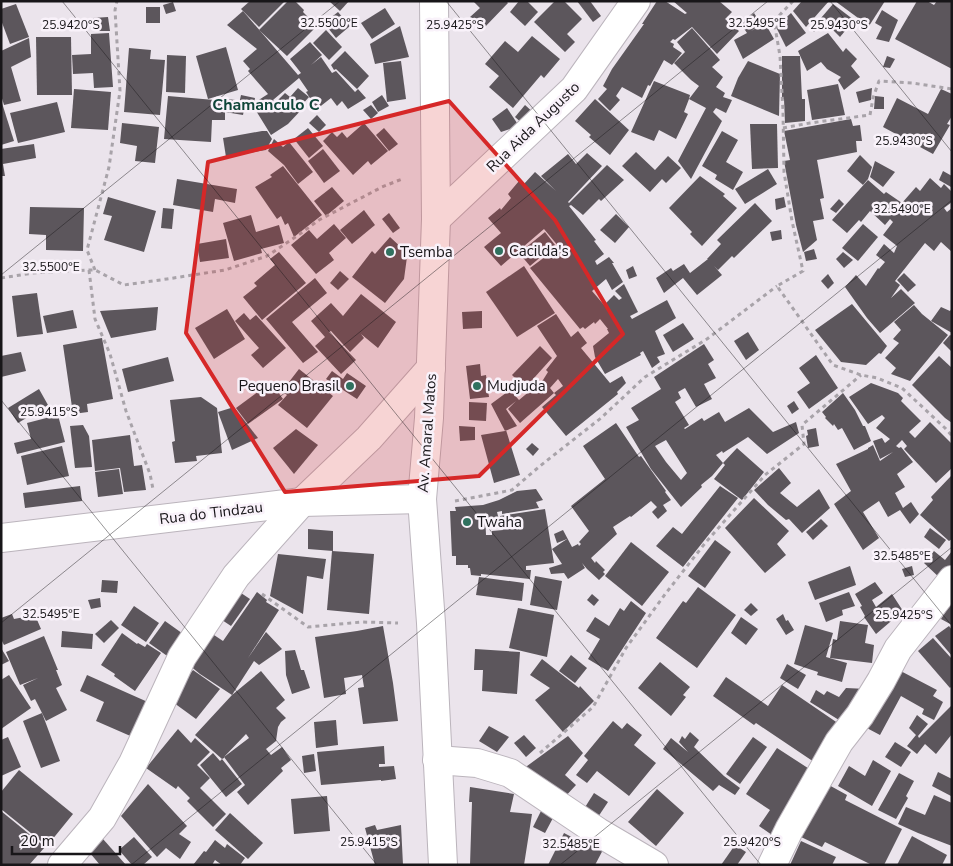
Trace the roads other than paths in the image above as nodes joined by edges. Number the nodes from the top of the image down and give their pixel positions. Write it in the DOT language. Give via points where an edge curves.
graph roads {
  1 [pos="434,1"];
  2 [pos="636,1"];
  3 [pos="436,219"];
  4 [pos="431,368"];
  5 [pos="302,502"];
  6 [pos="422,504"];
  7 [pos="1,538"];
  8 [pos="952,580"];
  9 [pos="437,760"];
  10 [pos="62,865"];
  11 [pos="443,865"];
  12 [pos="654,865"];
  13 [pos="772,865"];
  1 -- 3 [label="street, Av. Amaral Matos"];
  2 -- 3 [label="street, Rua Aida Augusto" via="574,89"];
  3 -- 4 [label="street, Av. Amaral Matos"];
  4 -- 5 [label="street" via="369,438"];
  4 -- 6 [label="street, Av. Amaral Matos"];
  5 -- 6 [label="street, Rua do Tindzau"];
  5 -- 7 [label="street, Rua do Tindzau"];
  5 -- 10 [label="street" via="236,576 182,657 102,818"];
  6 -- 9 [label="street, Av. Amaral Matos"];
  8 -- 13 [label="street" via="898,649 860,715 835,750"];
  9 -- 11 [label="street, Av. Amaral Matos"];
  9 -- 12 [label="street" via="477,762 510,773"];
}
